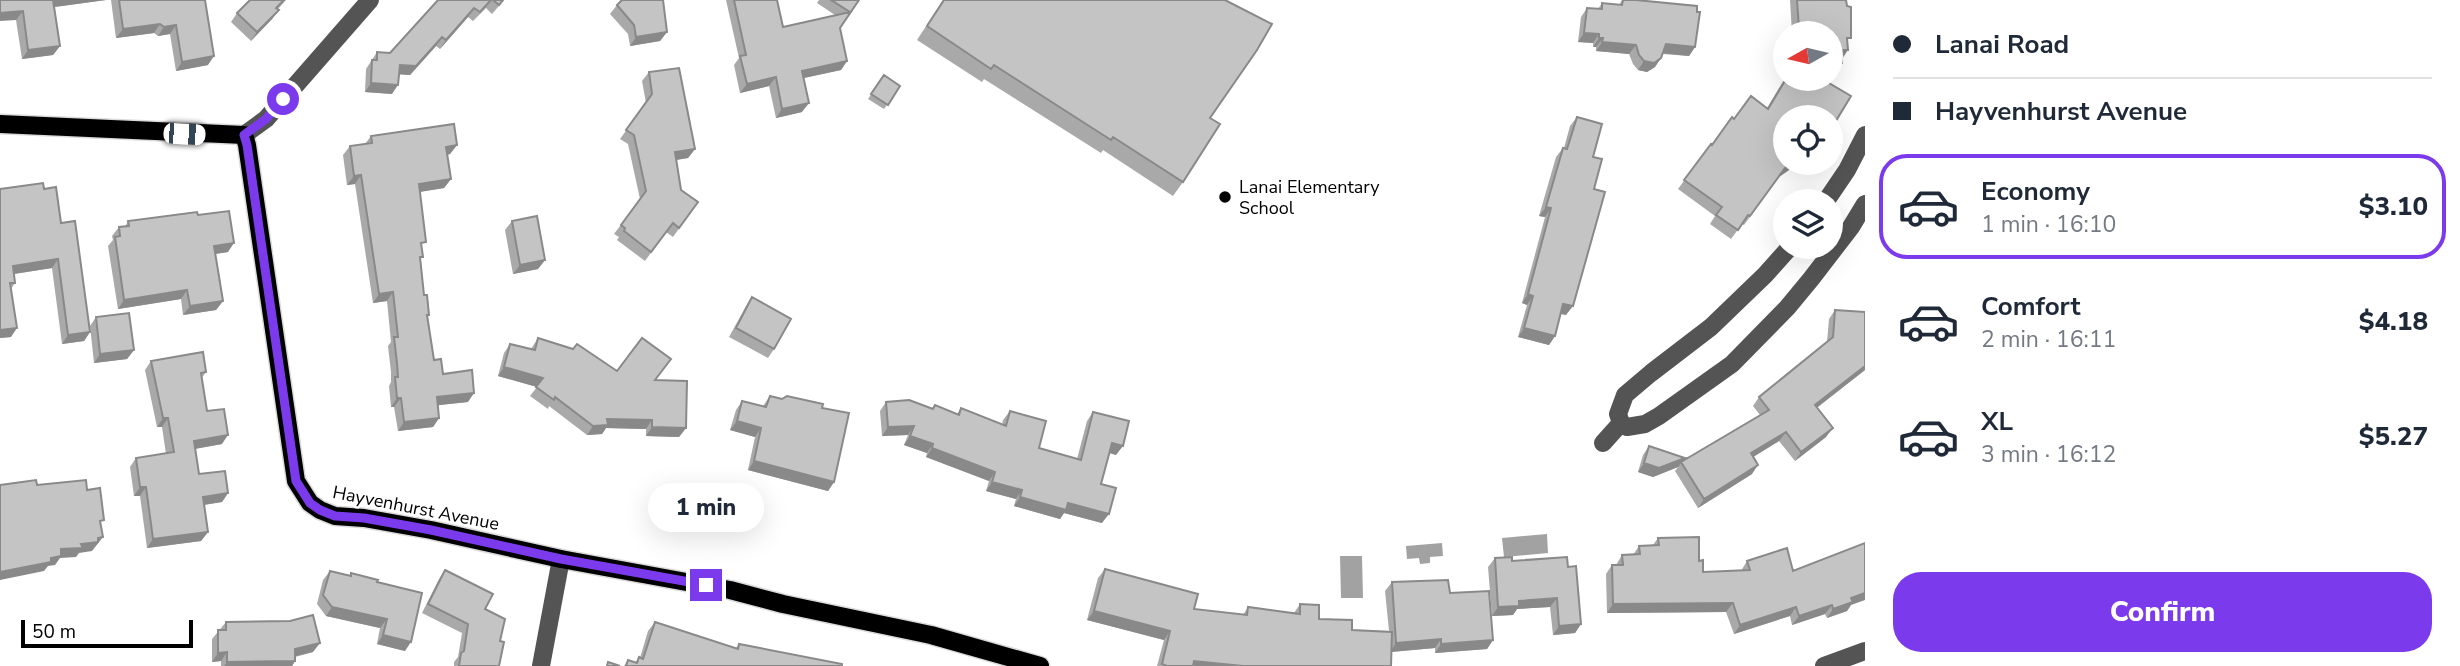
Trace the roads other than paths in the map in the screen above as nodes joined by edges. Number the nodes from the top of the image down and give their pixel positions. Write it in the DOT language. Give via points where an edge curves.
graph roads {
  1 [pos="370,0"];
  2 [pos="0,124"];
  3 [pos="244,135"];
  4 [pos="1865,135"];
  5 [pos="1834,189"];
  6 [pos="1865,204"];
  7 [pos="1778,259"];
  8 [pos="1620,423"];
  9 [pos="1603,443"];
  10 [pos="561,559"];
  11 [pos="1865,651"];
  12 [pos="541,666"];
  13 [pos="1040,666"];
  14 [pos="1824,666"];
  1 -- 3 [label="street" via="266,119"];
  2 -- 3 [label="main road"];
  3 -- 10 [label="main road, Hayvenhurst Avenue" via="296,481 303,494 320,510 335,516 431,530"];
  4 -- 5 [label="street"];
  6 -- 8 [label="street" via="1787,308 1731,364 1652,420 1634,427"];
  7 -- 8 [label="street" via="1711,327 1625,395 1618,414"];
  8 -- 9 [label="street"];
  10 -- 12 [label="street"];
  10 -- 13 [label="main road, Hayvenhurst Avenue" via="730,590 931,635"];
  11 -- 14 [label="street"];
}
